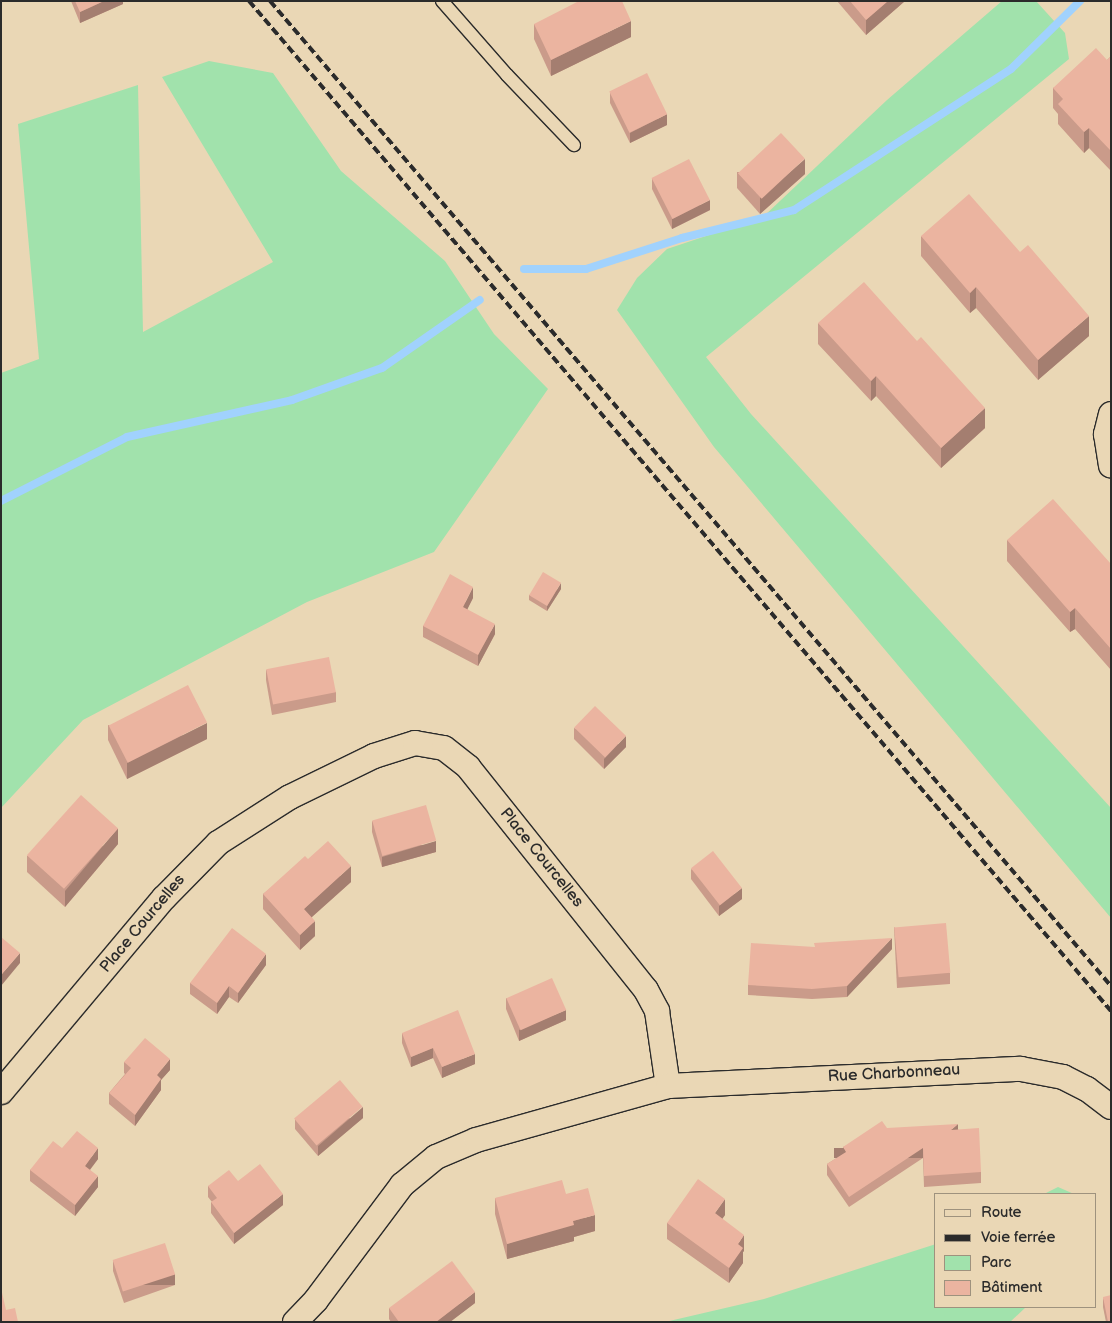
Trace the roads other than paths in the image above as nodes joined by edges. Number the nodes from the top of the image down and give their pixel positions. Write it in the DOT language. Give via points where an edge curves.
graph roads {
  1 [pos="442,1"];
  2 [pos="574,145"];
  3 [pos="1111,414"];
  4 [pos="1111,466"];
  5 [pos="668,1086"];
  6 [pos="1,1092"];
  7 [pos="1111,1107"];
  8 [pos="295,1322"];
  1 -- 2 [label="lane" via="506,75"];
  3 -- 4 [label="street" via="1106,434"];
  5 -- 6 [label="street, Place Courcelles" via="659,1019 651,997 468,767 444,748 415,743 374,756 290,797 218,843 164,898"];
  5 -- 7 [label="street, Rue Charbonneau" via="1020,1069 1063,1077 1087,1089"];
  5 -- 8 [label="street" via="476,1140 436,1157 402,1185 316,1300"];
}
